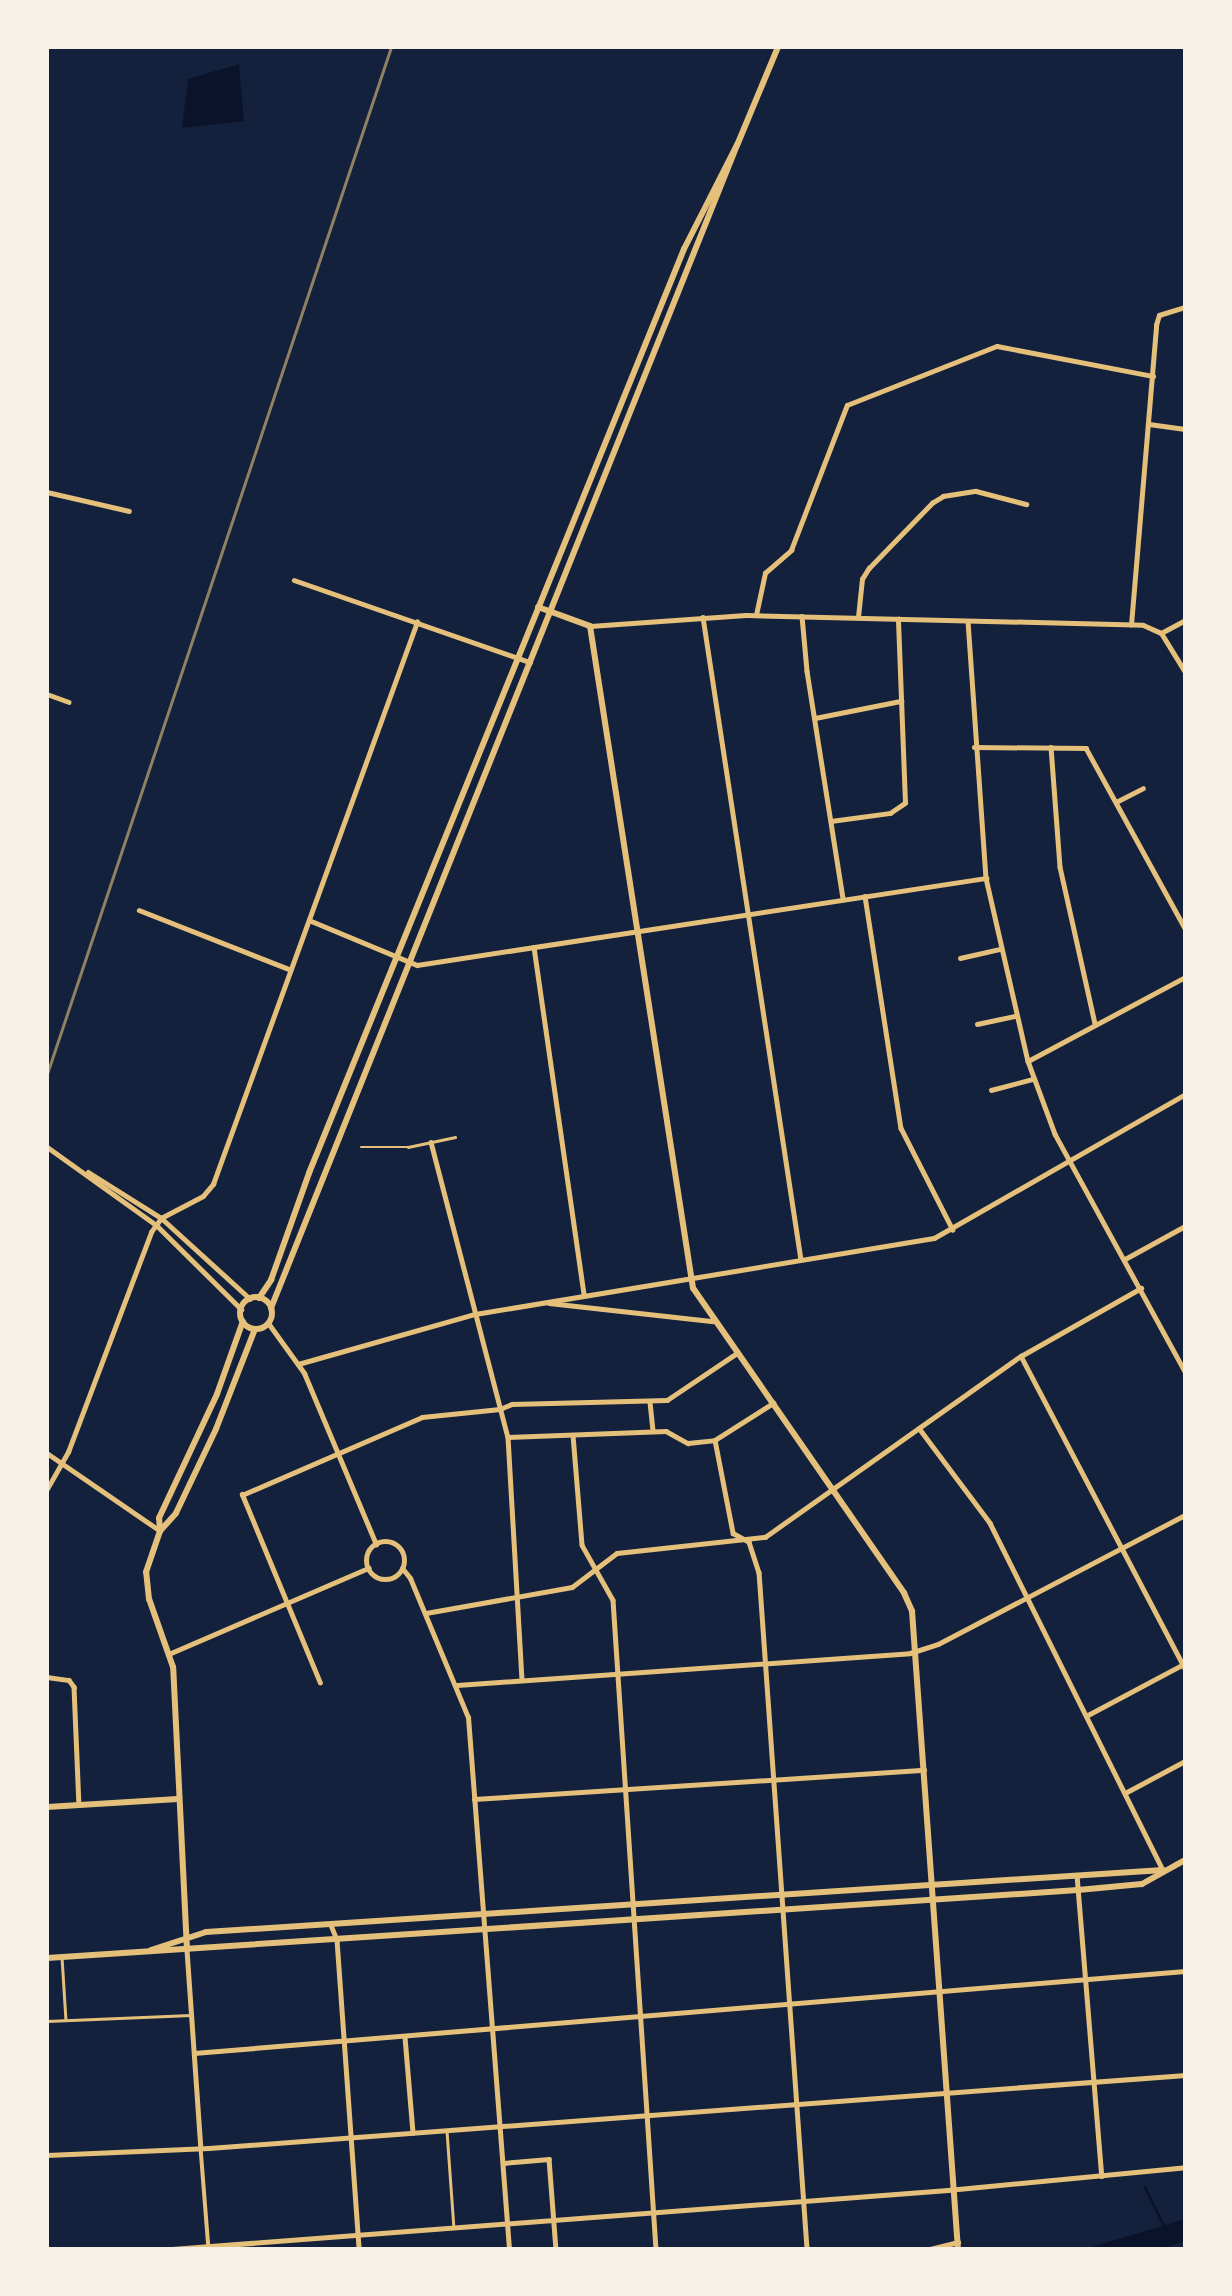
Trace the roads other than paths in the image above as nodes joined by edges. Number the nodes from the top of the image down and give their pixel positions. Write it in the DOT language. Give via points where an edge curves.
graph roads {
  1 [pos="778,47"];
  2 [pos="738,143"];
  3 [pos="1185,307"];
  4 [pos="1153,376"];
  5 [pos="1149,424"];
  6 [pos="1185,429"];
  7 [pos="47,492"];
  8 [pos="1026,504"];
  9 [pos="129,511"];
  10 [pos="294,580"];
  11 [pos="538,607"];
  12 [pos="551,612"];
  13 [pos="756,615"];
  14 [pos="802,616"];
  15 [pos="703,617"];
  16 [pos="858,617"];
  17 [pos="898,618"];
  18 [pos="1185,620"];
  19 [pos="968,621"];
  20 [pos="417,622"];
  21 [pos="1131,625"];
  22 [pos="590,626"];
  23 [pos="1161,633"];
  24 [pos="518,657"];
  25 [pos="530,662"];
  26 [pos="1185,672"];
  27 [pos="47,694"];
  28 [pos="901,701"];
  29 [pos="69,702"];
  30 [pos="815,718"];
  31 [pos="974,747"];
  32 [pos="1051,747"];
  33 [pos="1143,788"];
  34 [pos="1116,803"];
  35 [pos="831,821"];
  36 [pos="986,878"];
  37 [pos="865,896"];
  38 [pos="843,900"];
  39 [pos="139,910"];
  40 [pos="750,913"];
  41 [pos="309,920"];
  42 [pos="1184,925"];
  43 [pos="637,931"];
  44 [pos="534,947"];
  45 [pos="1000,949"];
  46 [pos="397,956"];
  47 [pos="960,958"];
  48 [pos="410,962"];
  49 [pos="291,970"];
  50 [pos="1185,977"];
  51 [pos="1016,1016"];
  52 [pos="977,1024"];
  53 [pos="1095,1024"];
  54 [pos="1028,1061"];
  55 [pos="1033,1079"];
  56 [pos="991,1090"];
  57 [pos="1185,1094"];
  58 [pos="455,1137"];
  59 [pos="431,1142"];
  60 [pos="47,1147"];
  61 [pos="362,1147"];
  62 [pos="1072,1160"];
  63 [pos="70,1162"];
  64 [pos="161,1218"];
  65 [pos="156,1225"];
  66 [pos="1185,1226"];
  67 [pos="953,1230"];
  68 [pos="1125,1259"];
  69 [pos="801,1260"];
  70 [pos="690,1278"];
  71 [pos="1141,1288"];
  72 [pos="584,1293"];
  73 [pos="259,1298"];
  74 [pos="250,1299"];
  75 [pos="544,1303"];
  76 [pos="271,1308"];
  77 [pos="241,1309"];
  78 [pos="475,1314"];
  79 [pos="243,1321"];
  80 [pos="713,1321"];
  81 [pos="268,1323"];
  82 [pos="255,1329"];
  83 [pos="737,1353"];
  84 [pos="1021,1356"];
  85 [pos="298,1364"];
  86 [pos="1185,1371"];
  87 [pos="650,1402"];
  88 [pos="773,1403"];
  89 [pos="500,1409"];
  90 [pos="919,1429"];
  91 [pos="653,1431"];
  92 [pos="573,1435"];
  93 [pos="508,1437"];
  94 [pos="715,1440"];
  95 [pos="338,1452"];
  96 [pos="47,1453"];
  97 [pos="62,1463"];
  98 [pos="47,1489"];
  99 [pos="833,1489"];
  100 [pos="1185,1515"];
  101 [pos="160,1531"];
  102 [pos="749,1542"];
  103 [pos="376,1544"];
  104 [pos="1122,1548"];
  105 [pos="368,1567"];
  106 [pos="402,1568"];
  107 [pos="598,1570"];
  108 [pos="517,1594"];
  109 [pos="1026,1598"];
  110 [pos="286,1603"];
  111 [pos="426,1614"];
  112 [pos="915,1651"];
  113 [pos="170,1653"];
  114 [pos="768,1662"];
  115 [pos="1184,1666"];
  116 [pos="618,1671"];
  117 [pos="47,1677"];
  118 [pos="522,1678"];
  119 [pos="320,1683"];
  120 [pos="457,1685"];
  121 [pos="1086,1716"];
  122 [pos="1185,1761"];
  123 [pos="924,1770"];
  124 [pos="774,1779"];
  125 [pos="625,1788"];
  126 [pos="1125,1793"];
  127 [pos="178,1799"];
  128 [pos="474,1799"];
  129 [pos="79,1805"];
  130 [pos="47,1807"];
  131 [pos="1183,1861"];
  132 [pos="1163,1870"];
  133 [pos="1185,1871"];
  134 [pos="1077,1874"];
  135 [pos="932,1886"];
  136 [pos="1078,1890"];
  137 [pos="782,1896"];
  138 [pos="933,1902"];
  139 [pos="633,1906"];
  140 [pos="783,1912"];
  141 [pos="483,1916"];
  142 [pos="634,1922"];
  143 [pos="331,1925"];
  144 [pos="486,1931"];
  145 [pos="186,1938"];
  146 [pos="337,1940"];
  147 [pos="149,1950"];
  148 [pos="187,1950"];
  149 [pos="62,1956"];
  150 [pos="47,1958"];
  151 [pos="1185,1972"];
  152 [pos="1086,1980"];
  153 [pos="939,1992"];
  154 [pos="790,2004"];
  155 [pos="191,2015"];
  156 [pos="639,2017"];
  157 [pos="66,2020"];
  158 [pos="47,2021"];
  159 [pos="494,2031"];
  160 [pos="405,2037"];
  161 [pos="344,2042"];
  162 [pos="194,2053"];
  163 [pos="1185,2075"];
  164 [pos="1094,2083"];
  165 [pos="947,2095"];
  166 [pos="797,2104"];
  167 [pos="646,2116"];
  168 [pos="500,2126"];
  169 [pos="447,2131"];
  170 [pos="413,2133"];
  171 [pos="352,2137"];
  172 [pos="201,2148"];
  173 [pos="47,2155"];
  174 [pos="503,2162"];
  175 [pos="1185,2167"];
  176 [pos="1102,2176"];
  177 [pos="954,2189"];
  178 [pos="803,2200"];
  179 [pos="652,2213"];
  180 [pos="554,2221"];
  181 [pos="508,2224"];
  182 [pos="454,2228"];
  183 [pos="358,2235"];
  184 [pos="958,2246"];
  185 [pos="209,2247"];
  186 [pos="172,2249"];
  187 [pos="359,2249"];
  188 [pos="509,2249"];
  189 [pos="556,2249"];
  190 [pos="656,2249"];
  191 [pos="807,2249"];
  192 [pos="930,2249"];
  1 -- 2 [label="main road"];
  2 -- 11 [label="main road" via="702,206"];
  2 -- 12 [label="main road" via="735,160"];
  3 -- 4 [label="street" via="1159,315"];
  4 -- 5 [label="street"];
  4 -- 13 [label="street" via="997,345 847,405 791,550 765,573"];
  5 -- 6 [label="street"];
  5 -- 21 [label="street"];
  7 -- 9 [label="street"];
  8 -- 16 [label="street" via="976,491 943,496 932,503 869,568 860,588"];
  10 -- 20 [label="street"];
  11 -- 12 [label="main road"];
  11 -- 24 [label="main road"];
  12 -- 22 [label="main road"];
  12 -- 25 [label="main road"];
  13 -- 14 [label="street"];
  13 -- 15 [label="street"];
  14 -- 16 [label="street"];
  14 -- 30 [label="street"];
  15 -- 22 [label="street"];
  15 -- 40 [label="street"];
  16 -- 17 [label="street"];
  17 -- 19 [label="street"];
  17 -- 28 [label="street"];
  18 -- 23 [label="street"];
  19 -- 21 [label="street"];
  19 -- 31 [label="street"];
  20 -- 24 [label="street"];
  20 -- 41 [label="street"];
  21 -- 23 [label="street" via="1150,626"];
  22 -- 43 [label="main road"];
  23 -- 26 [label="street"];
  24 -- 25 [label="street"];
  24 -- 46 [label="main road"];
  25 -- 48 [label="main road"];
  27 -- 29 [label="street"];
  28 -- 30 [label="street"];
  28 -- 35 [label="street" via="905,803 890,813"];
  30 -- 35 [label="street"];
  31 -- 32 [label="street"];
  31 -- 36 [label="street"];
  32 -- 34 [label="street" via="1086,748"];
  32 -- 53 [label="street" via="1060,867"];
  33 -- 34 [label="street"];
  34 -- 42 [label="street"];
  35 -- 38 [label="street"];
  36 -- 37 [label="street"];
  36 -- 45 [label="street"];
  37 -- 38 [label="street"];
  37 -- 67 [label="street" via="901,1128"];
  38 -- 40 [label="street"];
  39 -- 49 [label="street"];
  40 -- 43 [label="street"];
  40 -- 69 [label="street"];
  41 -- 46 [label="street"];
  41 -- 49 [label="street"];
  43 -- 44 [label="street"];
  43 -- 70 [label="main road"];
  44 -- 48 [label="street" via="417,965"];
  44 -- 72 [label="street"];
  45 -- 47 [label="street"];
  45 -- 51 [label="street"];
  46 -- 48 [label="street"];
  46 -- 73 [label="main road" via="271,1280"];
  48 -- 76 [label="main road"];
  49 -- 64 [label="street" via="213,1184 198,1199 181,1203"];
  50 -- 53 [label="street"];
  51 -- 52 [label="street"];
  51 -- 54 [label="street"];
  53 -- 54 [label="street"];
  54 -- 55 [label="street"];
  55 -- 56 [label="street"];
  55 -- 62 [label="street" via="1055,1134"];
  57 -- 62 [label="street"];
  58 -- 59 [label="lane"];
  59 -- 61 [label="lane"];
  59 -- 78 [label="street"];
  60 -- 63 [label="street"];
  62 -- 67 [label="street"];
  62 -- 68 [label="street"];
  63 -- 64 [label="street"];
  63 -- 65 [label="street"];
  64 -- 65 [label="street"];
  64 -- 74 [label="street"];
  65 -- 77 [label="street"];
  65 -- 97 [label="street"];
  66 -- 68 [label="street"];
  67 -- 69 [label="street" via="934,1238"];
  68 -- 71 [label="street"];
  69 -- 70 [label="street"];
  70 -- 72 [label="street"];
  70 -- 80 [label="main road"];
  71 -- 84 [label="street"];
  71 -- 86 [label="street"];
  72 -- 75 [label="street"];
  73 -- 74 [label="main road"];
  73 -- 76 [label="main road"];
  74 -- 77 [label="main road"];
  75 -- 78 [label="street"];
  75 -- 80 [label="street"];
  76 -- 81 [label="main road"];
  77 -- 79 [label="main road"];
  78 -- 85 [label="street"];
  78 -- 89 [label="street"];
  79 -- 82 [label="main road"];
  79 -- 101 [label="main road" via="217,1394 159,1518"];
  80 -- 83 [label="main road"];
  81 -- 82 [label="main road"];
  81 -- 85 [label="street"];
  82 -- 101 [label="main road" via="216,1429 176,1513"];
  83 -- 87 [label="street" via="667,1400"];
  83 -- 88 [label="main road"];
  84 -- 90 [label="street"];
  84 -- 104 [label="street"];
  85 -- 95 [label="street"];
  87 -- 89 [label="street" via="512,1404"];
  87 -- 91 [label="street"];
  88 -- 94 [label="street"];
  88 -- 99 [label="main road"];
  89 -- 93 [label="street"];
  89 -- 95 [label="street" via="422,1417"];
  90 -- 99 [label="street"];
  90 -- 109 [label="street" via="990,1523"];
  91 -- 92 [label="street"];
  91 -- 94 [label="street" via="666,1431 688,1443"];
  92 -- 93 [label="street"];
  92 -- 107 [label="street" via="582,1545"];
  93 -- 108 [label="street"];
  94 -- 102 [label="street" via="733,1532"];
  95 -- 103 [label="street"];
  95 -- 110 [label="street" via="242,1495"];
  96 -- 97 [label="street"];
  97 -- 98 [label="street"];
  97 -- 101 [label="street"];
  99 -- 102 [label="street" via="765,1537"];
  99 -- 112 [label="main road" via="905,1592 912,1611"];
  100 -- 104 [label="street"];
  101 -- 113 [label="main road" via="145,1579"];
  102 -- 107 [label="street" via="617,1553"];
  102 -- 114 [label="street" via="759,1572"];
  103 -- 105 [label="street" via="368,1552"];
  103 -- 106 [label="street" via="387,1541 398,1546"];
  104 -- 109 [label="street"];
  104 -- 115 [label="street"];
  105 -- 106 [label="street" via="376,1576 388,1578"];
  105 -- 110 [label="street"];
  106 -- 111 [label="street"];
  107 -- 108 [label="street" via="572,1587"];
  107 -- 116 [label="street" via="613,1600"];
  108 -- 111 [label="street" via="503,1602"];
  108 -- 118 [label="street"];
  109 -- 112 [label="street"];
  109 -- 121 [label="street"];
  110 -- 113 [label="street"];
  110 -- 119 [label="street"];
  111 -- 120 [label="street"];
  112 -- 114 [label="street"];
  112 -- 123 [label="main road"];
  113 -- 127 [label="main road"];
  114 -- 116 [label="street"];
  114 -- 124 [label="street"];
  115 -- 121 [label="street"];
  116 -- 118 [label="street"];
  116 -- 125 [label="street"];
  117 -- 129 [label="street" via="69,1680 74,1687"];
  118 -- 120 [label="street"];
  120 -- 128 [label="street" via="468,1717"];
  121 -- 126 [label="street"];
  122 -- 126 [label="street"];
  123 -- 124 [label="street"];
  123 -- 135 [label="main road"];
  124 -- 125 [label="street"];
  124 -- 137 [label="street"];
  125 -- 128 [label="street"];
  125 -- 139 [label="street"];
  126 -- 132 [label="street"];
  127 -- 129 [label="main road"];
  127 -- 145 [label="main road"];
  128 -- 141 [label="street"];
  129 -- 130 [label="main road"];
  131 -- 132 [label="main road"];
  131 -- 133 [label="street"];
  132 -- 134 [label="main road"];
  132 -- 136 [label="main road" via="1142,1884"];
  134 -- 135 [label="main road"];
  134 -- 136 [label="street"];
  135 -- 137 [label="main road"];
  135 -- 138 [label="main road"];
  136 -- 138 [label="main road"];
  136 -- 152 [label="street"];
  137 -- 139 [label="main road"];
  137 -- 140 [label="street"];
  138 -- 140 [label="main road"];
  138 -- 153 [label="main road"];
  139 -- 141 [label="main road"];
  139 -- 142 [label="street"];
  140 -- 142 [label="main road"];
  140 -- 154 [label="street"];
  141 -- 143 [label="main road"];
  141 -- 144 [label="street"];
  142 -- 144 [label="main road"];
  142 -- 156 [label="street"];
  143 -- 145 [label="main road" via="206,1932"];
  143 -- 146 [label="street"];
  144 -- 146 [label="main road"];
  144 -- 159 [label="street"];
  145 -- 147 [label="main road"];
  145 -- 148 [label="main road"];
  146 -- 148 [label="main road"];
  146 -- 161 [label="street"];
  147 -- 148 [label="main road"];
  147 -- 149 [label="main road"];
  148 -- 155 [label="street"];
  149 -- 150 [label="main road"];
  149 -- 157 [label="lane"];
  151 -- 152 [label="street"];
  152 -- 153 [label="street"];
  152 -- 164 [label="street"];
  153 -- 154 [label="street"];
  153 -- 165 [label="main road"];
  154 -- 156 [label="street"];
  154 -- 166 [label="street"];
  155 -- 157 [label="lane"];
  155 -- 162 [label="street"];
  156 -- 159 [label="street"];
  156 -- 167 [label="street"];
  157 -- 158 [label="lane"];
  159 -- 160 [label="street"];
  159 -- 168 [label="street"];
  160 -- 161 [label="street"];
  160 -- 170 [label="street"];
  161 -- 162 [label="street"];
  161 -- 171 [label="street"];
  162 -- 172 [label="street"];
  163 -- 164 [label="street"];
  164 -- 165 [label="street"];
  164 -- 176 [label="street"];
  165 -- 166 [label="street"];
  165 -- 177 [label="main road"];
  166 -- 167 [label="street"];
  166 -- 178 [label="street"];
  167 -- 168 [label="street"];
  167 -- 179 [label="street"];
  168 -- 169 [label="street"];
  168 -- 174 [label="street"];
  169 -- 170 [label="street"];
  169 -- 182 [label="lane"];
  170 -- 171 [label="street"];
  171 -- 172 [label="street"];
  171 -- 183 [label="street"];
  172 -- 173 [label="street"];
  172 -- 185 [label="street"];
  174 -- 180 [label="street" via="549,2159"];
  174 -- 181 [label="street"];
  175 -- 176 [label="street"];
  176 -- 177 [label="street"];
  177 -- 178 [label="street"];
  177 -- 184 [label="main road"];
  178 -- 179 [label="street"];
  178 -- 191 [label="street"];
  179 -- 180 [label="street"];
  179 -- 190 [label="street"];
  180 -- 181 [label="street"];
  180 -- 189 [label="street"];
  181 -- 182 [label="street"];
  181 -- 188 [label="street"];
  182 -- 183 [label="street"];
  183 -- 185 [label="street"];
  183 -- 187 [label="street"];
  184 -- 192 [label="street"];
  185 -- 186 [label="street"];
}
